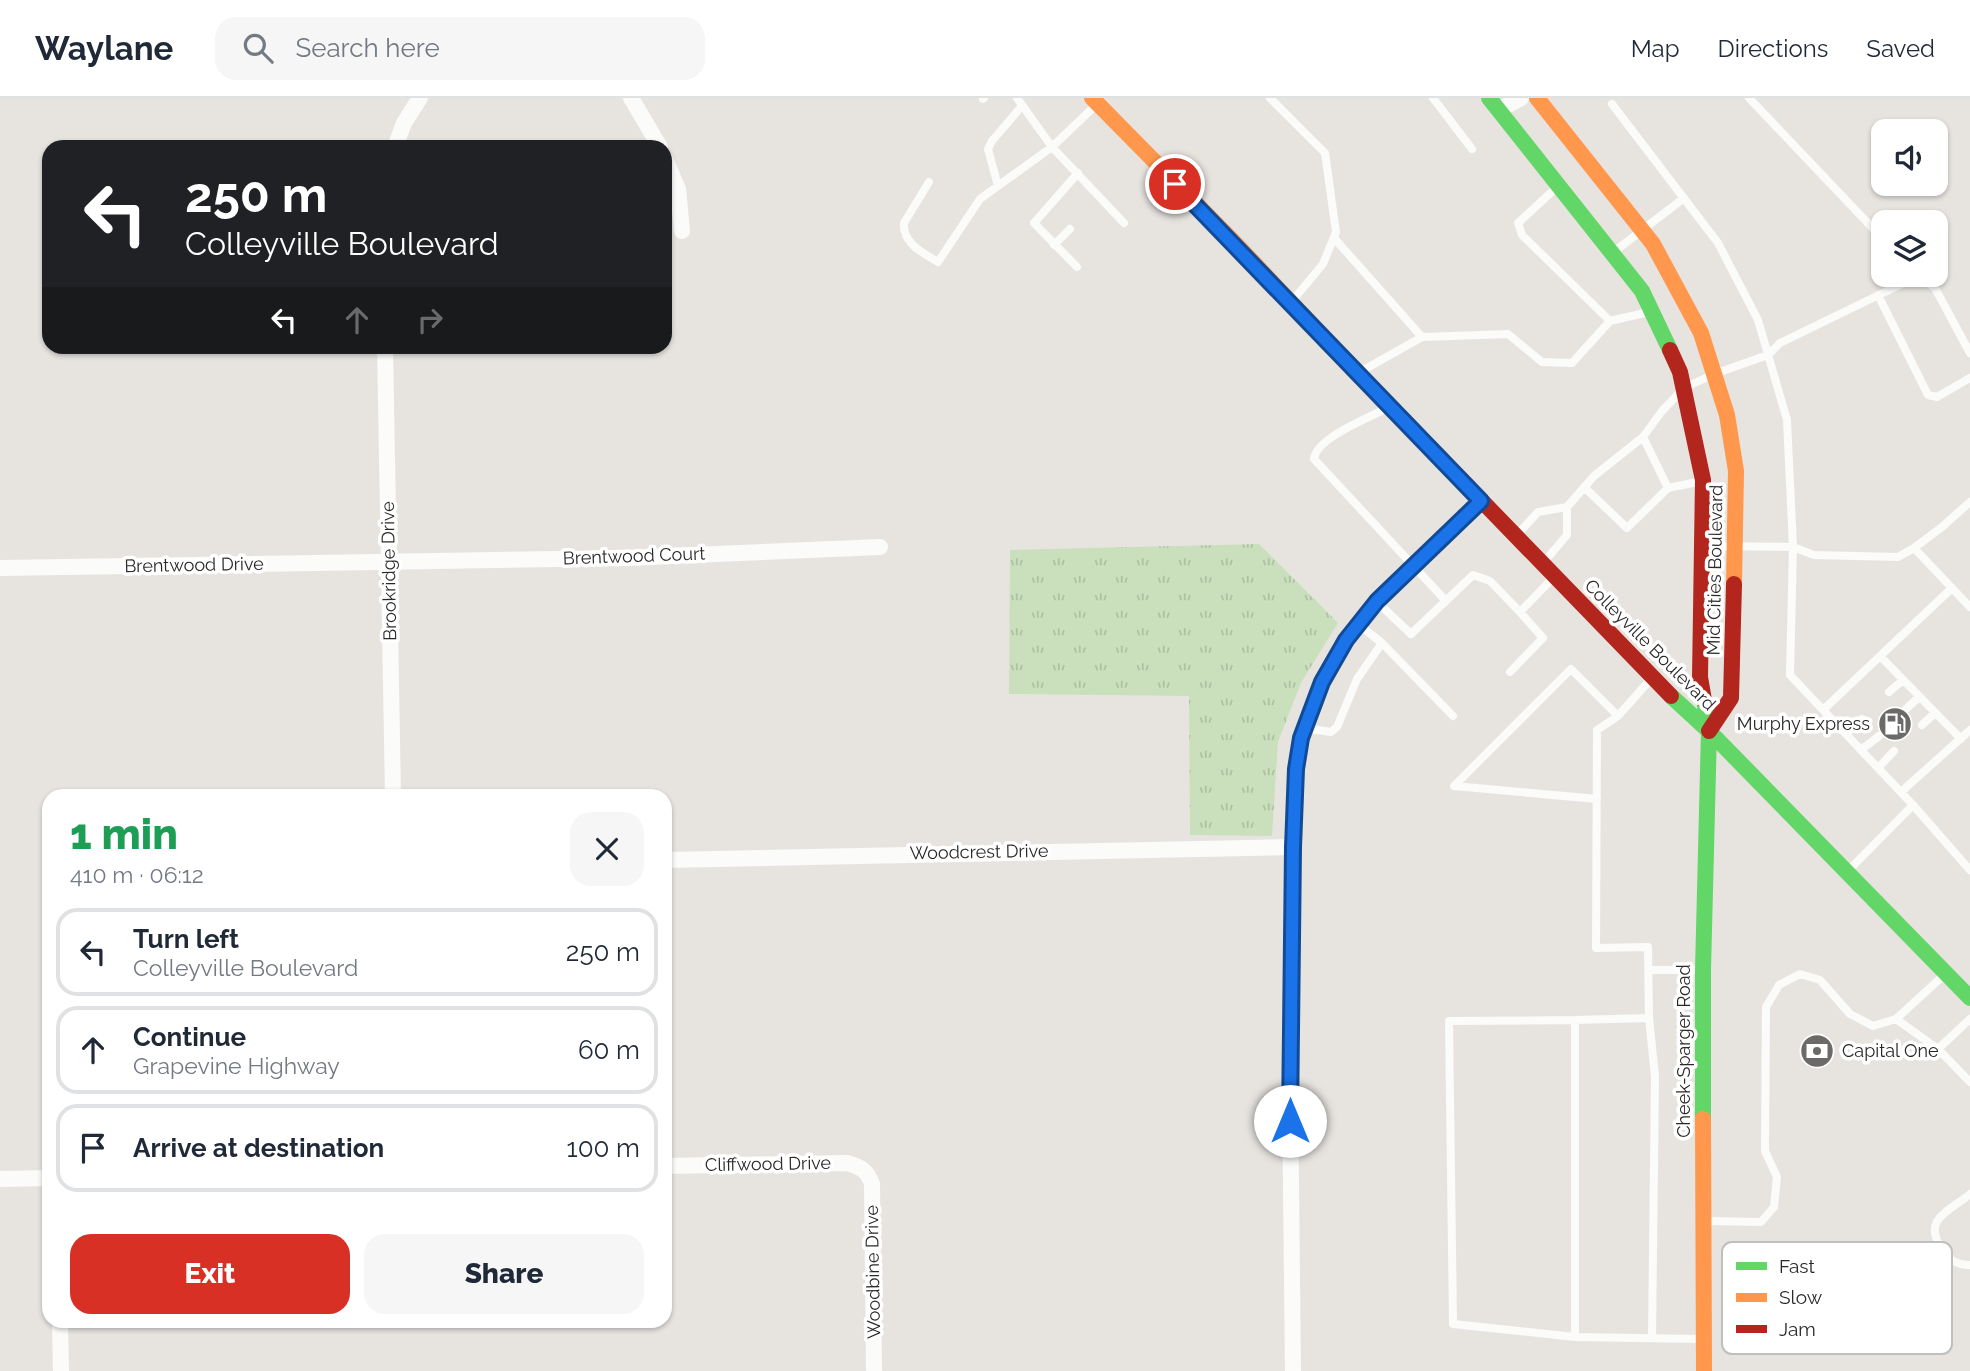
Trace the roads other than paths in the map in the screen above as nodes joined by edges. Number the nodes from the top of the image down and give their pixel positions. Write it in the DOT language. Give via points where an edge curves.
graph roads {
  1 [pos="420,98"];
  2 [pos="631,98"];
  3 [pos="1017,98"];
  4 [pos="1270,98"];
  5 [pos="1433,98"];
  6 [pos="1521,98"];
  7 [pos="1537,98"];
  8 [pos="1749,98"];
  9 [pos="1094,101"];
  10 [pos="1494,104"];
  11 [pos="1612,104"];
  12 [pos="1021,107"];
  13 [pos="398,140"];
  14 [pos="656,140"];
  15 [pos="1052,147"];
  16 [pos="1472,149"];
  17 [pos="1078,173"];
  18 [pos="672,175"];
  19 [pos="929,182"];
  20 [pos="1559,185"];
  21 [pos="998,186"];
  22 [pos="1684,198"];
  23 [pos="1102,200"];
  24 [pos="1094,207"];
  25 [pos="1124,223"];
  26 [pos="1871,226"];
  27 [pos="1070,229"];
  28 [pos="1641,229"];
  29 [pos="682,231"];
  30 [pos="1334,238"];
  31 [pos="1054,245"];
  32 [pos="1612,253"];
  33 [pos="1077,267"];
  34 [pos="1894,287"];
  35 [pos="1934,287"];
  36 [pos="1878,295"];
  37 [pos="1291,303"];
  38 [pos="1653,312"];
  39 [pos="1610,321"];
  40 [pos="1422,337"];
  41 [pos="1970,353"];
  42 [pos="385,354"];
  43 [pos="1768,355"];
  44 [pos="1714,374"];
  45 [pos="1360,376"];
  46 [pos="1970,378"];
  47 [pos="1684,388"];
  48 [pos="1389,407"];
  49 [pos="1643,437"];
  50 [pos="1703,480"];
  51 [pos="1584,487"];
  52 [pos="1668,488"];
  53 [pos="1481,501"];
  54 [pos="1970,502"];
  55 [pos="1567,507"];
  56 [pos="1515,537"];
  57 [pos="1702,546"];
  58 [pos="1736,546"];
  59 [pos="880,547"];
  60 [pos="1794,547"];
  61 [pos="1914,548"];
  62 [pos="389,562"];
  63 [pos="1542,564"];
  64 [pos="1415,566"];
  65 [pos="0,568"];
  66 [pos="1554,576"];
  67 [pos="1952,588"];
  68 [pos="1377,601"];
  69 [pos="1446,601"];
  70 [pos="1970,607"];
  71 [pos="1520,612"];
  72 [pos="1358,624"];
  73 [pos="1382,643"];
  74 [pos="1880,656"];
  75 [pos="1510,672"];
  76 [pos="1652,678"];
  77 [pos="1903,680"];
  78 [pos="1889,692"];
  79 [pos="1919,697"];
  80 [pos="1906,709"];
  81 [pos="1823,710"];
  82 [pos="1935,713"];
  83 [pos="1453,716"];
  84 [pos="1618,716"];
  85 [pos="1862,719"];
  86 [pos="1922,725"];
  87 [pos="1304,728"];
  88 [pos="1970,730"];
  89 [pos="1709,731"];
  90 [pos="1846,734"];
  91 [pos="1879,736"];
  92 [pos="1961,739"];
  93 [pos="1861,750"];
  94 [pos="1894,751"];
  95 [pos="1878,768"];
  96 [pos="393,789"];
  97 [pos="1901,792"];
  98 [pos="1597,799"];
  99 [pos="1913,805"];
  100 [pos="1293,847"];
  101 [pos="1970,851"];
  102 [pos="672,860"];
  103 [pos="1961,860"];
  104 [pos="1970,870"];
  105 [pos="1847,872"];
  106 [pos="1649,970"];
  107 [pos="1703,971"];
  108 [pos="1946,973"];
  109 [pos="1970,998"];
  110 [pos="1650,1018"];
  111 [pos="1896,1018"];
  112 [pos="1970,1019"];
  113 [pos="1575,1020"];
  114 [pos="1938,1049"];
  115 [pos="1970,1082"];
  116 [pos="672,1166"];
  117 [pos="869,1174"];
  118 [pos="42,1178"];
  119 [pos="0,1179"];
  120 [pos="1970,1194"];
  121 [pos="1703,1221"];
  122 [pos="1936,1242"];
  123 [pos="1952,1259"];
  124 [pos="1970,1265"];
  125 [pos="60,1328"];
  126 [pos="1575,1337"];
  127 [pos="1653,1338"];
  128 [pos="1703,1339"];
  129 [pos="61,1371"];
  130 [pos="874,1371"];
  131 [pos="1293,1371"];
  132 [pos="1704,1371"];
  1 -- 13 [label="street"];
  2 -- 14 [label="street"];
  3 -- 12 [label="lane"];
  4 -- 30 [label="lane" via="1325,153"];
  5 -- 16 [label="lane"];
  6 -- 10 [label="street"];
  7 -- 28 [label="main road, Mid Cities Boulevard"];
  8 -- 26 [label="lane"];
  9 -- 15 [label="lane"];
  9 -- 37 [label="main road, Colleyville Boulevard"];
  10 -- 20 [label="main road, Mid Cities Boulevard"];
  11 -- 22 [label="lane"];
  12 -- 15 [label="lane"];
  12 -- 21 [label="lane" via="988,149"];
  15 -- 17 [label="lane"];
  15 -- 21 [label="lane"];
  17 -- 23 [label="lane"];
  17 -- 31 [label="lane" via="1034,223"];
  18 -- 29 [label="street"];
  19 -- 21 [label="lane" via="903,230 913,246 938,262 980,199"];
  20 -- 32 [label="main road, Mid Cities Boulevard"];
  20 -- 39 [label="lane" via="1518,223 1522,235"];
  22 -- 28 [label="lane"];
  22 -- 43 [label="lane" via="1718,243 1758,320"];
  23 -- 24 [label="lane"];
  23 -- 25 [label="lane"];
  27 -- 31 [label="lane"];
  28 -- 32 [label="lane"];
  28 -- 44 [label="main road, Mid Cities Boulevard" via="1701,333"];
  30 -- 37 [label="lane" via="1323,264"];
  30 -- 40 [label="lane"];
  31 -- 33 [label="lane"];
  32 -- 38 [label="main road, Mid Cities Boulevard"];
  34 -- 36 [label="lane"];
  35 -- 41 [label="lane"];
  36 -- 43 [label="lane" via="1780,343"];
  36 -- 46 [label="lane" via="1928,395 1937,397"];
  37 -- 45 [label="main road, Colleyville Boulevard"];
  38 -- 39 [label="lane"];
  38 -- 47 [label="main road, Mid Cities Boulevard"];
  39 -- 40 [label="lane" via="1572,363 1542,362 1508,334"];
  40 -- 45 [label="lane"];
  42 -- 62 [label="street, Brookridge Drive"];
  43 -- 44 [label="lane"];
  43 -- 60 [label="lane" via="1787,420"];
  44 -- 47 [label="lane"];
  44 -- 58 [label="main road, Mid Cities Boulevard" via="1727,415 1736,471"];
  45 -- 48 [label="main road, Colleyville Boulevard"];
  47 -- 49 [label="lane"];
  47 -- 50 [label="main road, Mid Cities Boulevard"];
  48 -- 53 [label="main road, Colleyville Boulevard"];
  48 -- 64 [label="lane" via="1324,441 1314,459"];
  49 -- 51 [label="lane"];
  49 -- 52 [label="lane"];
  50 -- 52 [label="lane"];
  50 -- 57 [label="main road, Mid Cities Boulevard"];
  51 -- 52 [label="lane" via="1627,528"];
  51 -- 55 [label="lane"];
  53 -- 56 [label="main road, Colleyville Boulevard"];
  53 -- 64 [label="street"];
  54 -- 61 [label="lane"];
  55 -- 56 [label="lane" via="1538,512"];
  55 -- 63 [label="lane" via="1567,535"];
  56 -- 63 [label="main road, Colleyville Boulevard"];
  57 -- 58 [label="lane"];
  57 -- 89 [label="main road, Mid Cities Boulevard" via="1700,677"];
  58 -- 60 [label="lane"];
  58 -- 89 [label="main road, Mid Cities Boulevard" via="1731,698"];
  59 -- 62 [label="street, Brentwood Court"];
  60 -- 61 [label="lane" via="1814,555 1898,557"];
  60 -- 81 [label="lane" via="1790,675"];
  61 -- 67 [label="lane"];
  62 -- 65 [label="street, Brentwood Drive"];
  62 -- 96 [label="street, Brookridge Drive"];
  63 -- 66 [label="main road, Colleyville Boulevard"];
  64 -- 68 [label="street"];
  64 -- 69 [label="lane"];
  66 -- 71 [label="lane"];
  66 -- 76 [label="main road, Colleyville Boulevard"];
  67 -- 70 [label="lane"];
  67 -- 74 [label="lane"];
  68 -- 69 [label="lane" via="1411,634"];
  68 -- 72 [label="street"];
  69 -- 71 [label="lane" via="1473,575 1490,581"];
  71 -- 75 [label="lane" via="1543,638"];
  72 -- 73 [label="lane"];
  72 -- 87 [label="street" via="1322,682"];
  73 -- 83 [label="lane"];
  73 -- 87 [label="lane" via="1357,678 1337,727 1331,732"];
  74 -- 77 [label="lane"];
  74 -- 81 [label="lane"];
  76 -- 84 [label="lane"];
  76 -- 89 [label="main road, Colleyville Boulevard"];
  77 -- 78 [label="lane"];
  77 -- 79 [label="lane"];
  79 -- 80 [label="lane"];
  79 -- 82 [label="lane"];
  81 -- 90 [label="lane"];
  82 -- 86 [label="lane"];
  82 -- 92 [label="lane"];
  84 -- 98 [label="lane" via="1597,730"];
  84 -- 98 [label="lane" via="1572,669 1454,786"];
  85 -- 90 [label="lane"];
  87 -- 100 [label="street" via="1296,769"];
  88 -- 92 [label="lane"];
  89 -- 105 [label="main road, Colleyville Boulevard"];
  89 -- 107 [label="main road, Cheek-Sparger Road"];
  90 -- 93 [label="lane"];
  91 -- 93 [label="lane"];
  92 -- 97 [label="lane"];
  93 -- 95 [label="lane"];
  94 -- 95 [label="lane"];
  95 -- 97 [label="lane"];
  97 -- 99 [label="lane"];
  98 -- 106 [label="lane" via="1596,948 1648,947"];
  99 -- 103 [label="lane"];
  99 -- 105 [label="lane"];
  100 -- 102 [label="street, Woodcrest Drive"];
  100 -- 131 [label="street"];
  101 -- 103 [label="lane"];
  103 -- 104 [label="lane"];
  105 -- 108 [label="main road, Colleyville Boulevard"];
  106 -- 107 [label="lane"];
  106 -- 110 [label="lane"];
  107 -- 121 [label="main road, Cheek-Sparger Road"];
  108 -- 109 [label="main road, Colleyville Boulevard"];
  108 -- 111 [label="lane"];
  110 -- 113 [label="lane"];
  110 -- 127 [label="lane" via="1655,1076"];
  111 -- 114 [label="lane"];
  111 -- 121 [label="lane" via="1873,1026 1850,1014 1820,980 1800,974 1779,985 1766,1007 1765,1151 1777,1177 1774,1208 1761,1222"];
  112 -- 114 [label="lane"];
  113 -- 126 [label="lane"];
  113 -- 126 [label="lane" via="1449,1021 1453,1324"];
  114 -- 115 [label="lane"];
  116 -- 117 [label="street, Cliffwood Drive" via="847,1163"];
  117 -- 130 [label="street, Woodbine Drive"];
  118 -- 119 [label="street"];
  120 -- 122 [label="lane" via="1934,1226"];
  121 -- 128 [label="main road, Cheek-Sparger Road"];
  123 -- 124 [label="lane"];
  125 -- 129 [label="street"];
  126 -- 127 [label="lane"];
  127 -- 128 [label="lane"];
  128 -- 132 [label="main road, Cheek-Sparger Road"];
}
